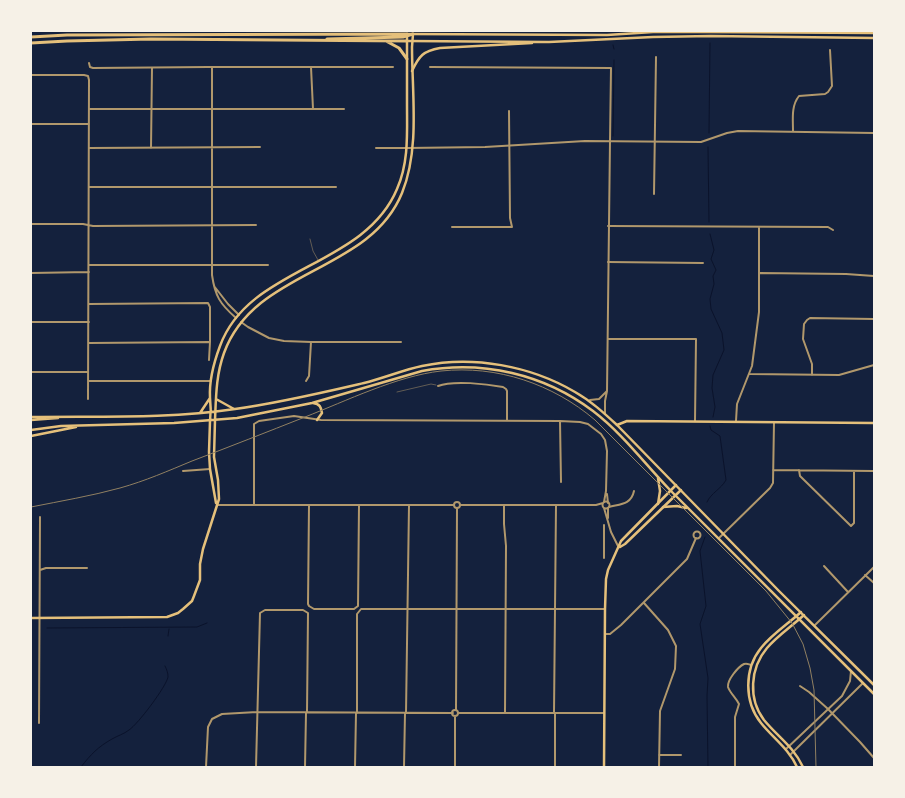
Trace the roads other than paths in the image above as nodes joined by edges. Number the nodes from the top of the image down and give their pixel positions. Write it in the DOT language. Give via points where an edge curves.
graph roads {
  1 [pos="396,31"];
  2 [pos="426,31"];
  3 [pos="413,32"];
  4 [pos="388,34"];
  5 [pos="407,34"];
  6 [pos="433,34"];
  7 [pos="874,34"];
  8 [pos="31,37"];
  9 [pos="874,38"];
  10 [pos="314,40"];
  11 [pos="386,41"];
  12 [pos="407,41"];
  13 [pos="412,41"];
  14 [pos="31,42"];
  15 [pos="549,42"];
  16 [pos="830,50"];
  17 [pos="656,57"];
  18 [pos="407,59"];
  19 [pos="89,62"];
  20 [pos="152,67"];
  21 [pos="212,67"];
  22 [pos="312,67"];
  23 [pos="393,67"];
  24 [pos="430,67"];
  25 [pos="412,71"];
  26 [pos="31,75"];
  27 [pos="212,108"];
  28 [pos="89,109"];
  29 [pos="151,109"];
  30 [pos="313,109"];
  31 [pos="344,109"];
  32 [pos="509,111"];
  33 [pos="31,124"];
  34 [pos="89,124"];
  35 [pos="793,132"];
  36 [pos="874,133"];
  37 [pos="610,141"];
  38 [pos="654,142"];
  39 [pos="509,146"];
  40 [pos="260,147"];
  41 [pos="89,148"];
  42 [pos="151,148"];
  43 [pos="211,148"];
  44 [pos="376,148"];
  45 [pos="407,148"];
  46 [pos="413,148"];
  47 [pos="211,186"];
  48 [pos="89,187"];
  49 [pos="336,187"];
  50 [pos="654,194"];
  51 [pos="31,224"];
  52 [pos="89,225"];
  53 [pos="211,225"];
  54 [pos="256,225"];
  55 [pos="608,226"];
  56 [pos="452,227"];
  57 [pos="759,227"];
  58 [pos="833,230"];
  59 [pos="310,240"];
  60 [pos="874,251"];
  61 [pos="319,261"];
  62 [pos="608,262"];
  63 [pos="703,263"];
  64 [pos="211,264"];
  65 [pos="89,265"];
  66 [pos="268,265"];
  67 [pos="89,272"];
  68 [pos="31,273"];
  69 [pos="760,273"];
  70 [pos="874,276"];
  71 [pos="214,286"];
  72 [pos="89,304"];
  73 [pos="239,315"];
  74 [pos="236,318"];
  75 [pos="874,319"];
  76 [pos="31,322"];
  77 [pos="89,322"];
  78 [pos="241,322"];
  79 [pos="608,339"];
  80 [pos="210,342"];
  81 [pos="311,342"];
  82 [pos="402,342"];
  83 [pos="89,343"];
  84 [pos="208,360"];
  85 [pos="874,365"];
  86 [pos="31,372"];
  87 [pos="88,372"];
  88 [pos="750,374"];
  89 [pos="812,375"];
  90 [pos="88,381"];
  91 [pos="211,381"];
  92 [pos="306,381"];
  93 [pos="438,386"];
  94 [pos="607,391"];
  95 [pos="397,392"];
  96 [pos="210,398"];
  97 [pos="88,399"];
  98 [pos="216,399"];
  99 [pos="588,401"];
  100 [pos="312,403"];
  101 [pos="235,409"];
  102 [pos="211,412"];
  103 [pos="215,412"];
  104 [pos="200,413"];
  105 [pos="605,415"];
  106 [pos="31,418"];
  107 [pos="215,420"];
  108 [pos="317,420"];
  109 [pos="210,421"];
  110 [pos="507,421"];
  111 [pos="560,421"];
  112 [pos="695,422"];
  113 [pos="736,422"];
  114 [pos="774,422"];
  115 [pos="874,423"];
  116 [pos="82,425"];
  117 [pos="617,425"];
  118 [pos="611,427"];
  119 [pos="31,430"];
  120 [pos="31,436"];
  121 [pos="210,469"];
  122 [pos="774,470"];
  123 [pos="799,470"];
  124 [pos="183,471"];
  125 [pos="854,471"];
  126 [pos="874,471"];
  127 [pos="658,476"];
  128 [pos="561,482"];
  129 [pos="676,485"];
  130 [pos="681,490"];
  131 [pos="606,491"];
  132 [pos="634,491"];
  133 [pos="671,491"];
  134 [pos="675,495"];
  135 [pos="604,503"];
  136 [pos="608,503"];
  137 [pos="618,504"];
  138 [pos="658,504"];
  139 [pos="217,505"];
  140 [pos="254,505"];
  141 [pos="309,505"];
  142 [pos="359,505"];
  143 [pos="409,505"];
  144 [pos="454,505"];
  145 [pos="461,505"];
  146 [pos="504,505"];
  147 [pos="556,505"];
  148 [pos="596,505"];
  149 [pos="663,507"];
  150 [pos="457,508"];
  151 [pos="603,508"];
  152 [pos="608,508"];
  153 [pos="689,509"];
  154 [pos="40,517"];
  155 [pos="608,520"];
  156 [pos="604,525"];
  157 [pos="611,532"];
  158 [pos="604,534"];
  159 [pos="724,534"];
  160 [pos="696,538"];
  161 [pos="718,538"];
  162 [pos="619,548"];
  163 [pos="604,558"];
  164 [pos="824,566"];
  165 [pos="874,567"];
  166 [pos="87,568"];
  167 [pos="40,570"];
  168 [pos="865,575"];
  169 [pos="874,583"];
  170 [pos="848,592"];
  171 [pos="644,603"];
  172 [pos="407,608"];
  173 [pos="456,608"];
  174 [pos="506,609"];
  175 [pos="555,609"];
  176 [pos="605,609"];
  177 [pos="801,612"];
  178 [pos="804,615"];
  179 [pos="796,616"];
  180 [pos="31,618"];
  181 [pos="39,618"];
  182 [pos="800,619"];
  183 [pos="815,625"];
  184 [pos="605,634"];
  185 [pos="752,665"];
  186 [pos="851,671"];
  187 [pos="863,683"];
  188 [pos="874,685"];
  189 [pos="800,686"];
  190 [pos="874,694"];
  191 [pos="828,709"];
  192 [pos="456,710"];
  193 [pos="257,712"];
  194 [pos="306,712"];
  195 [pos="356,713"];
  196 [pos="405,713"];
  197 [pos="453,713"];
  198 [pos="458,713"];
  199 [pos="505,713"];
  200 [pos="555,713"];
  201 [pos="604,713"];
  202 [pos="832,714"];
  203 [pos="456,716"];
  204 [pos="39,723"];
  205 [pos="790,746"];
  206 [pos="786,749"];
  207 [pos="794,751"];
  208 [pos="870,752"];
  209 [pos="790,754"];
  210 [pos="865,754"];
  211 [pos="659,755"];
  212 [pos="681,755"];
  213 [pos="874,758"];
  214 [pos="206,767"];
  215 [pos="256,767"];
  216 [pos="305,767"];
  217 [pos="355,767"];
  218 [pos="404,767"];
  219 [pos="455,767"];
  220 [pos="555,767"];
  221 [pos="604,767"];
  222 [pos="659,767"];
  223 [pos="735,767"];
  224 [pos="797,767"];
  225 [pos="803,767"];
  1 -- 4 [label="highway"];
  2 -- 6 [label="main road"];
  3 -- 5 [label="highway"];
  3 -- 6 [label="main road"];
  3 -- 13 [label="main road"];
  4 -- 5 [label="highway"];
  4 -- 8 [label="highway"];
  5 -- 10 [label="highway"];
  5 -- 12 [label="main road"];
  6 -- 7 [label="main road"];
  9 -- 15 [label="main road" via="711,36"];
  10 -- 11 [label="highway"];
  10 -- 14 [label="highway"];
  11 -- 12 [label="highway"];
  11 -- 18 [label="highway" via="399,48"];
  12 -- 13 [label="main road"];
  12 -- 18 [label="main road"];
  13 -- 15 [label="main road"];
  13 -- 25 [label="main road"];
  15 -- 25 [label="main road" via="435,49 422,54"];
  16 -- 35 [label="street" via="832,86 825,94 799,96 794,102"];
  17 -- 38 [label="street"];
  18 -- 45 [label="main road"];
  19 -- 20 [label="street" via="93,68"];
  20 -- 21 [label="street"];
  20 -- 29 [label="street"];
  21 -- 22 [label="street"];
  21 -- 27 [label="street"];
  22 -- 23 [label="street"];
  22 -- 30 [label="street"];
  24 -- 37 [label="street" via="610,68"];
  25 -- 46 [label="main road"];
  26 -- 28 [label="street" via="88,76"];
  27 -- 29 [label="street"];
  27 -- 30 [label="street"];
  27 -- 43 [label="street"];
  28 -- 29 [label="street"];
  28 -- 34 [label="street"];
  29 -- 42 [label="street"];
  30 -- 31 [label="street"];
  32 -- 39 [label="street"];
  33 -- 34 [label="street"];
  34 -- 41 [label="street"];
  35 -- 36 [label="street"];
  35 -- 38 [label="street" via="738,131 701,142"];
  37 -- 38 [label="street"];
  37 -- 39 [label="street"];
  37 -- 55 [label="street"];
  38 -- 50 [label="street"];
  39 -- 46 [label="street"];
  39 -- 56 [label="street" via="512,227"];
  40 -- 43 [label="street"];
  41 -- 42 [label="street"];
  41 -- 48 [label="street"];
  42 -- 43 [label="street"];
  43 -- 47 [label="street"];
  44 -- 45 [label="street"];
  45 -- 46 [label="street"];
  45 -- 61 [label="main road" via="397,189 380,217 355,240"];
  46 -- 78 [label="main road" via="402,193 391,214 377,229 356,247 272,294"];
  47 -- 48 [label="street"];
  47 -- 49 [label="street"];
  47 -- 53 [label="street"];
  48 -- 52 [label="street"];
  51 -- 52 [label="street"];
  52 -- 53 [label="street"];
  52 -- 65 [label="street"];
  53 -- 54 [label="street"];
  53 -- 64 [label="street"];
  55 -- 57 [label="street"];
  55 -- 62 [label="street"];
  57 -- 58 [label="street" via="828,227"];
  57 -- 69 [label="street"];
  59 -- 61 [label="lane"];
  60 -- 70 [label="street"];
  61 -- 73 [label="main road" via="268,290"];
  62 -- 63 [label="street"];
  62 -- 79 [label="street"];
  64 -- 65 [label="street"];
  64 -- 66 [label="street"];
  64 -- 71 [label="street"];
  65 -- 67 [label="street"];
  67 -- 68 [label="street"];
  67 -- 72 [label="street"];
  69 -- 70 [label="street"];
  69 -- 88 [label="street" via="760,312"];
  71 -- 73 [label="street"];
  71 -- 74 [label="street" via="220,302"];
  72 -- 77 [label="street"];
  72 -- 80 [label="street" via="208,303"];
  73 -- 74 [label="main road"];
  73 -- 78 [label="street"];
  74 -- 78 [label="street"];
  74 -- 91 [label="main road" via="219,347"];
  75 -- 89 [label="street" via="807,320 803,339 812,364"];
  76 -- 77 [label="street"];
  77 -- 83 [label="street"];
  78 -- 81 [label="street" via="274,339"];
  78 -- 98 [label="main road" via="221,362"];
  79 -- 94 [label="street"];
  79 -- 112 [label="street" via="696,339"];
  80 -- 83 [label="street"];
  80 -- 84 [label="street"];
  81 -- 82 [label="street"];
  81 -- 92 [label="street"];
  83 -- 87 [label="street"];
  85 -- 89 [label="street" via="842,374"];
  86 -- 87 [label="street"];
  87 -- 90 [label="street"];
  88 -- 89 [label="street"];
  88 -- 113 [label="street" via="737,404"];
  90 -- 91 [label="street"];
  90 -- 97 [label="street"];
  91 -- 96 [label="main road"];
  93 -- 95 [label="lane" via="431,384"];
  93 -- 110 [label="street" via="469,383 506,388"];
  94 -- 99 [label="street" via="599,399"];
  94 -- 105 [label="street"];
  96 -- 102 [label="main road"];
  96 -- 104 [label="main road"];
  98 -- 101 [label="main road"];
  98 -- 103 [label="main road"];
  99 -- 101 [label="main road" via="562,385 523,370 478,362 449,362"];
  99 -- 105 [label="main road"];
  100 -- 107 [label="main road"];
  100 -- 108 [label="main road" via="320,406 322,413"];
  100 -- 118 [label="main road" via="422,371 477,368 508,371 547,384 579,401"];
  101 -- 103 [label="main road"];
  102 -- 103 [label="main road"];
  102 -- 104 [label="main road"];
  102 -- 109 [label="main road"];
  103 -- 107 [label="main road"];
  104 -- 106 [label="main road"];
  105 -- 117 [label="main road"];
  107 -- 109 [label="main road"];
  107 -- 139 [label="main road"];
  108 -- 110 [label="street"];
  108 -- 140 [label="street" via="294,416 254,424"];
  109 -- 116 [label="main road"];
  109 -- 121 [label="main road"];
  110 -- 111 [label="street"];
  111 -- 128 [label="street"];
  111 -- 131 [label="street" via="588,424 604,438 607,446"];
  112 -- 113 [label="main road"];
  112 -- 117 [label="main road" via="628,421"];
  113 -- 114 [label="main road"];
  114 -- 115 [label="main road"];
  114 -- 122 [label="street"];
  116 -- 119 [label="main road"];
  116 -- 120 [label="main road"];
  117 -- 118 [label="main road"];
  117 -- 129 [label="main road"];
  118 -- 127 [label="main road"];
  121 -- 124 [label="street"];
  121 -- 139 [label="main road"];
  122 -- 123 [label="street"];
  122 -- 159 [label="street" via="770,488"];
  123 -- 125 [label="street"];
  123 -- 125 [label="street" via="800,476 851,526 854,523"];
  125 -- 126 [label="street"];
  127 -- 133 [label="main road"];
  127 -- 138 [label="main road"];
  129 -- 130 [label="main road"];
  129 -- 133 [label="main road"];
  130 -- 134 [label="main road"];
  130 -- 159 [label="main road"];
  131 -- 135 [label="street"];
  131 -- 136 [label="street"];
  132 -- 137 [label="street" via="628,502"];
  133 -- 134 [label="main road"];
  133 -- 138 [label="main road"];
  134 -- 149 [label="main road"];
  134 -- 153 [label="main road"];
  135 -- 136 [label="street"];
  135 -- 148 [label="street"];
  135 -- 151 [label="street"];
  136 -- 137 [label="street"];
  136 -- 152 [label="street"];
  137 -- 152 [label="street"];
  138 -- 162 [label="main road" via="621,541"];
  139 -- 140 [label="street"];
  139 -- 181 [label="main road" via="203,549 197,589 192,601 178,613 167,617"];
  140 -- 141 [label="street"];
  141 -- 142 [label="street"];
  141 -- 142 [label="street" via="308,604 314,609 354,609 358,604"];
  142 -- 143 [label="street"];
  143 -- 144 [label="street"];
  143 -- 172 [label="street"];
  144 -- 145 [label="street" via="457,502"];
  144 -- 150 [label="street"];
  145 -- 146 [label="street"];
  145 -- 150 [label="street"];
  146 -- 147 [label="street"];
  146 -- 174 [label="street"];
  147 -- 148 [label="street"];
  147 -- 175 [label="street"];
  148 -- 151 [label="street"];
  149 -- 153 [label="main road"];
  149 -- 162 [label="main road"];
  150 -- 173 [label="street"];
  151 -- 152 [label="street"];
  151 -- 155 [label="street"];
  152 -- 155 [label="street"];
  153 -- 161 [label="main road"];
  154 -- 167 [label="street"];
  155 -- 157 [label="street"];
  156 -- 158 [label="street"];
  157 -- 158 [label="street"];
  157 -- 162 [label="street"];
  158 -- 163 [label="street"];
  159 -- 161 [label="street"];
  159 -- 177 [label="main road"];
  160 -- 171 [label="street" via="687,559"];
  161 -- 179 [label="main road"];
  162 -- 176 [label="main road" via="608,570"];
  164 -- 170 [label="street"];
  165 -- 168 [label="street"];
  166 -- 167 [label="street"];
  167 -- 181 [label="street"];
  168 -- 169 [label="street"];
  168 -- 170 [label="street"];
  170 -- 183 [label="street"];
  171 -- 184 [label="street" via="610,634"];
  171 -- 211 [label="street" via="668,630 676,646 675,669 660,711"];
  172 -- 173 [label="street"];
  172 -- 195 [label="street" via="361,609 358,614"];
  172 -- 196 [label="street"];
  173 -- 174 [label="street"];
  173 -- 192 [label="street"];
  174 -- 175 [label="street"];
  174 -- 199 [label="street"];
  175 -- 176 [label="street"];
  175 -- 200 [label="street"];
  176 -- 184 [label="main road"];
  177 -- 178 [label="main road"];
  177 -- 179 [label="main road"];
  178 -- 182 [label="main road"];
  178 -- 183 [label="main road"];
  179 -- 182 [label="main road"];
  179 -- 185 [label="main road" via="765,644"];
  180 -- 181 [label="main road"];
  181 -- 204 [label="street"];
  182 -- 186 [label="main road"];
  182 -- 205 [label="main road" via="764,652 753,683 761,715"];
  183 -- 188 [label="main road"];
  184 -- 201 [label="main road"];
  185 -- 206 [label="main road" via="748,688 753,710"];
  185 -- 223 [label="street" via="743,664 728,680 729,689 739,704 735,717"];
  186 -- 187 [label="main road"];
  186 -- 191 [label="street" via="842,696"];
  187 -- 190 [label="main road"];
  187 -- 202 [label="street"];
  189 -- 191 [label="street"];
  191 -- 202 [label="street"];
  191 -- 205 [label="street"];
  192 -- 197 [label="street"];
  192 -- 198 [label="street"];
  193 -- 194 [label="street"];
  193 -- 194 [label="street" via="260,613 265,610 303,610 308,613"];
  193 -- 214 [label="street" via="215,716 207,729"];
  193 -- 215 [label="street"];
  194 -- 195 [label="street"];
  194 -- 216 [label="street"];
  195 -- 196 [label="street"];
  195 -- 217 [label="street"];
  196 -- 197 [label="street"];
  196 -- 218 [label="street"];
  197 -- 203 [label="street"];
  198 -- 199 [label="street"];
  198 -- 203 [label="street"];
  199 -- 200 [label="street"];
  200 -- 201 [label="street"];
  200 -- 220 [label="street"];
  201 -- 221 [label="main road"];
  202 -- 207 [label="street"];
  202 -- 208 [label="street"];
  203 -- 219 [label="street"];
  205 -- 206 [label="street"];
  205 -- 207 [label="main road"];
  206 -- 209 [label="main road"];
  207 -- 209 [label="street"];
  207 -- 225 [label="main road"];
  208 -- 210 [label="lane"];
  208 -- 213 [label="street"];
  209 -- 224 [label="main road"];
  211 -- 212 [label="street"];
  211 -- 222 [label="street"];
}
